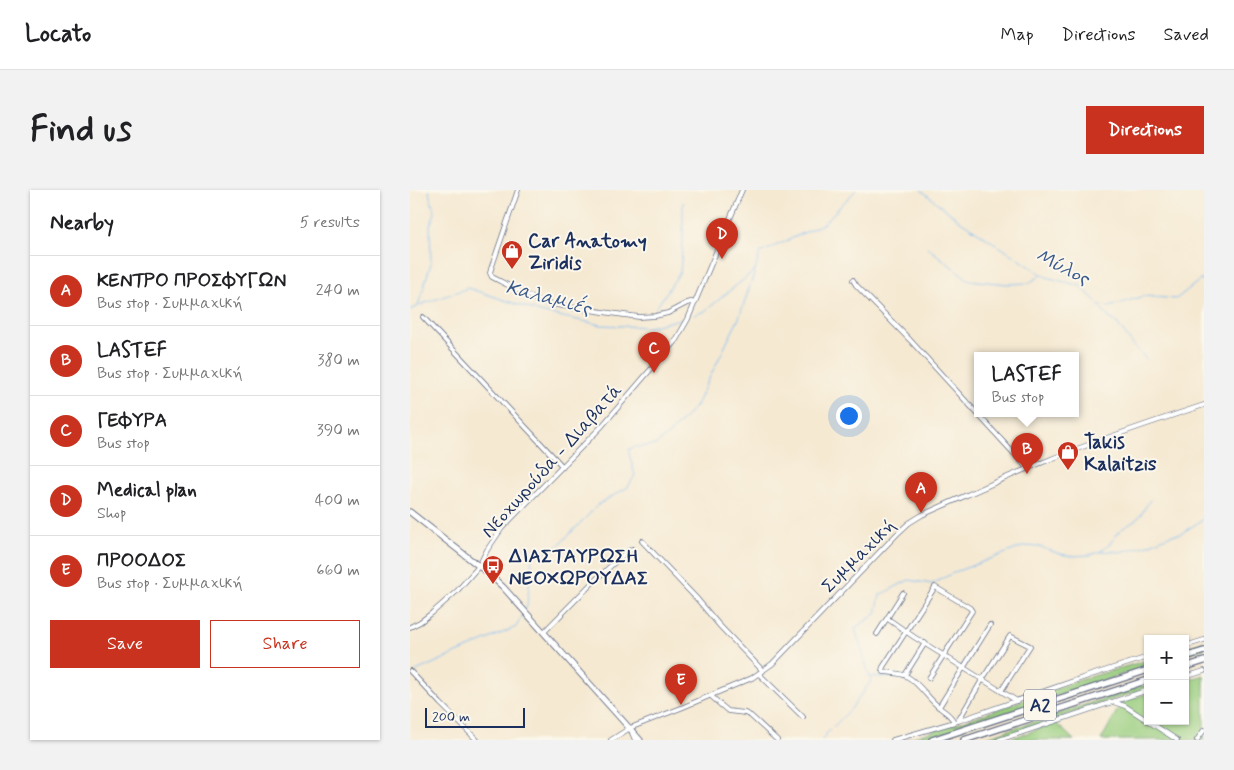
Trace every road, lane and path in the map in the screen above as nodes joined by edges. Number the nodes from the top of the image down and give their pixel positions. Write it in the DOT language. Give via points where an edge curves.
graph roads {
  1 [pos="518,190"];
  2 [pos="742,190"];
  3 [pos="853,280"];
  4 [pos="695,303"];
  5 [pos="422,317"];
  6 [pos="1204,405"];
  7 [pos="974,410"];
  8 [pos="980,417"];
  9 [pos="563,466"];
  10 [pos="1028,469"];
  11 [pos="410,512"];
  12 [pos="642,540"];
  13 [pos="632,549"];
  14 [pos="479,566"];
  15 [pos="904,593"];
  16 [pos="888,619"];
  17 [pos="990,625"];
  18 [pos="410,626"];
  19 [pos="905,631"];
  20 [pos="544,632"];
  21 [pos="878,634"];
  22 [pos="1204,640"];
  23 [pos="925,643"];
  24 [pos="1189,645"];
  25 [pos="1204,651"];
  26 [pos="943,655"];
  27 [pos="1189,656"];
  28 [pos="1144,658"];
  29 [pos="1204,661"];
  30 [pos="1189,667"];
  31 [pos="963,668"];
  32 [pos="764,670"];
  33 [pos="410,671"];
  34 [pos="1144,671"];
  35 [pos="1204,671"];
  36 [pos="759,674"];
  37 [pos="905,676"];
  38 [pos="1189,676"];
  39 [pos="930,678"];
  40 [pos="982,680"];
  41 [pos="1144,681"];
  42 [pos="1001,691"];
  43 [pos="1144,691"];
  44 [pos="711,696"];
  45 [pos="1017,701"];
  46 [pos="1113,702"];
  47 [pos="939,707"];
  48 [pos="803,717"];
  49 [pos="1144,718"];
  50 [pos="956,721"];
  51 [pos="1154,725"];
  52 [pos="630,728"];
  53 [pos="1204,730"];
  54 [pos="476,740"];
  55 [pos="612,740"];
  56 [pos="639,740"];
  57 [pos="777,740"];
  58 [pos="893,740"];
  59 [pos="932,740"];
  60 [pos="964,740"];
  61 [pos="999,740"];
  62 [pos="1177,740"];
  63 [pos="1197,740"];
  1 -- 4 [label="street" via="491,269 492,277 549,304 639,317 668,313 687,302"];
  2 -- 4 [label="street, Νεοχωρούδα - Διαβατά"];
  3 -- 7 [label="street"];
  4 -- 9 [label="street, Νεοχωρούδα - Διαβατά" via="671,346"];
  5 -- 9 [label="street"];
  6 -- 10 [label="street, Συμμαχική" via="1126,430"];
  8 -- 10 [label="street"];
  9 -- 14 [label="street, Νεοχωρούδα - Διαβατά" via="502,528"];
  10 -- 32 [label="street, Συμμαχική" via="909,523"];
  11 -- 14 [label="main road"];
  12 -- 32 [label="street"];
  13 -- 20 [label="street" via="594,581"];
  14 -- 18 [label="street, Νεοχωρούδα - Διαβατά" via="445,602"];
  14 -- 20 [label="main road"];
  15 -- 16 [label="street"];
  16 -- 19 [label="street"];
  16 -- 21 [label="street"];
  17 -- 31 [label="street"];
  19 -- 23 [label="street"];
  19 -- 26 [label="street" via="935,587 970,608 972,611"];
  19 -- 37 [label="street" via="882,668 884,672"];
  20 -- 52 [label="main road"];
  22 -- 24 [label="street"];
  23 -- 26 [label="street"];
  23 -- 37 [label="street"];
  25 -- 27 [label="highway"];
  26 -- 31 [label="street"];
  26 -- 39 [label="street"];
  28 -- 45 [label="street"];
  29 -- 30 [label="highway"];
  31 -- 40 [label="street"];
  31 -- 47 [label="street"];
  32 -- 36 [label="street, Συμμαχική"];
  33 -- 54 [label="street"];
  34 -- 59 [label="highway, Α2"];
  35 -- 38 [label="street"];
  36 -- 44 [label="street, Συμμαχική"];
  36 -- 48 [label="street"];
  37 -- 47 [label="street"];
  40 -- 42 [label="street"];
  40 -- 42 [label="street" via="1010,636 1030,646"];
  40 -- 50 [label="street"];
  41 -- 60 [label="highway, Α2"];
  42 -- 45 [label="street"];
  43 -- 46 [label="street"];
  44 -- 52 [label="street, Συμμαχική"];
  44 -- 57 [label="street" via="728,711 752,716"];
  45 -- 50 [label="street"];
  46 -- 49 [label="street"];
  46 -- 61 [label="street"];
  47 -- 50 [label="street"];
  50 -- 58 [label="street"];
  51 -- 62 [label="street"];
  52 -- 55 [label="street, Συμμαχική"];
  52 -- 56 [label="main road"];
  53 -- 63 [label="street"];
}
